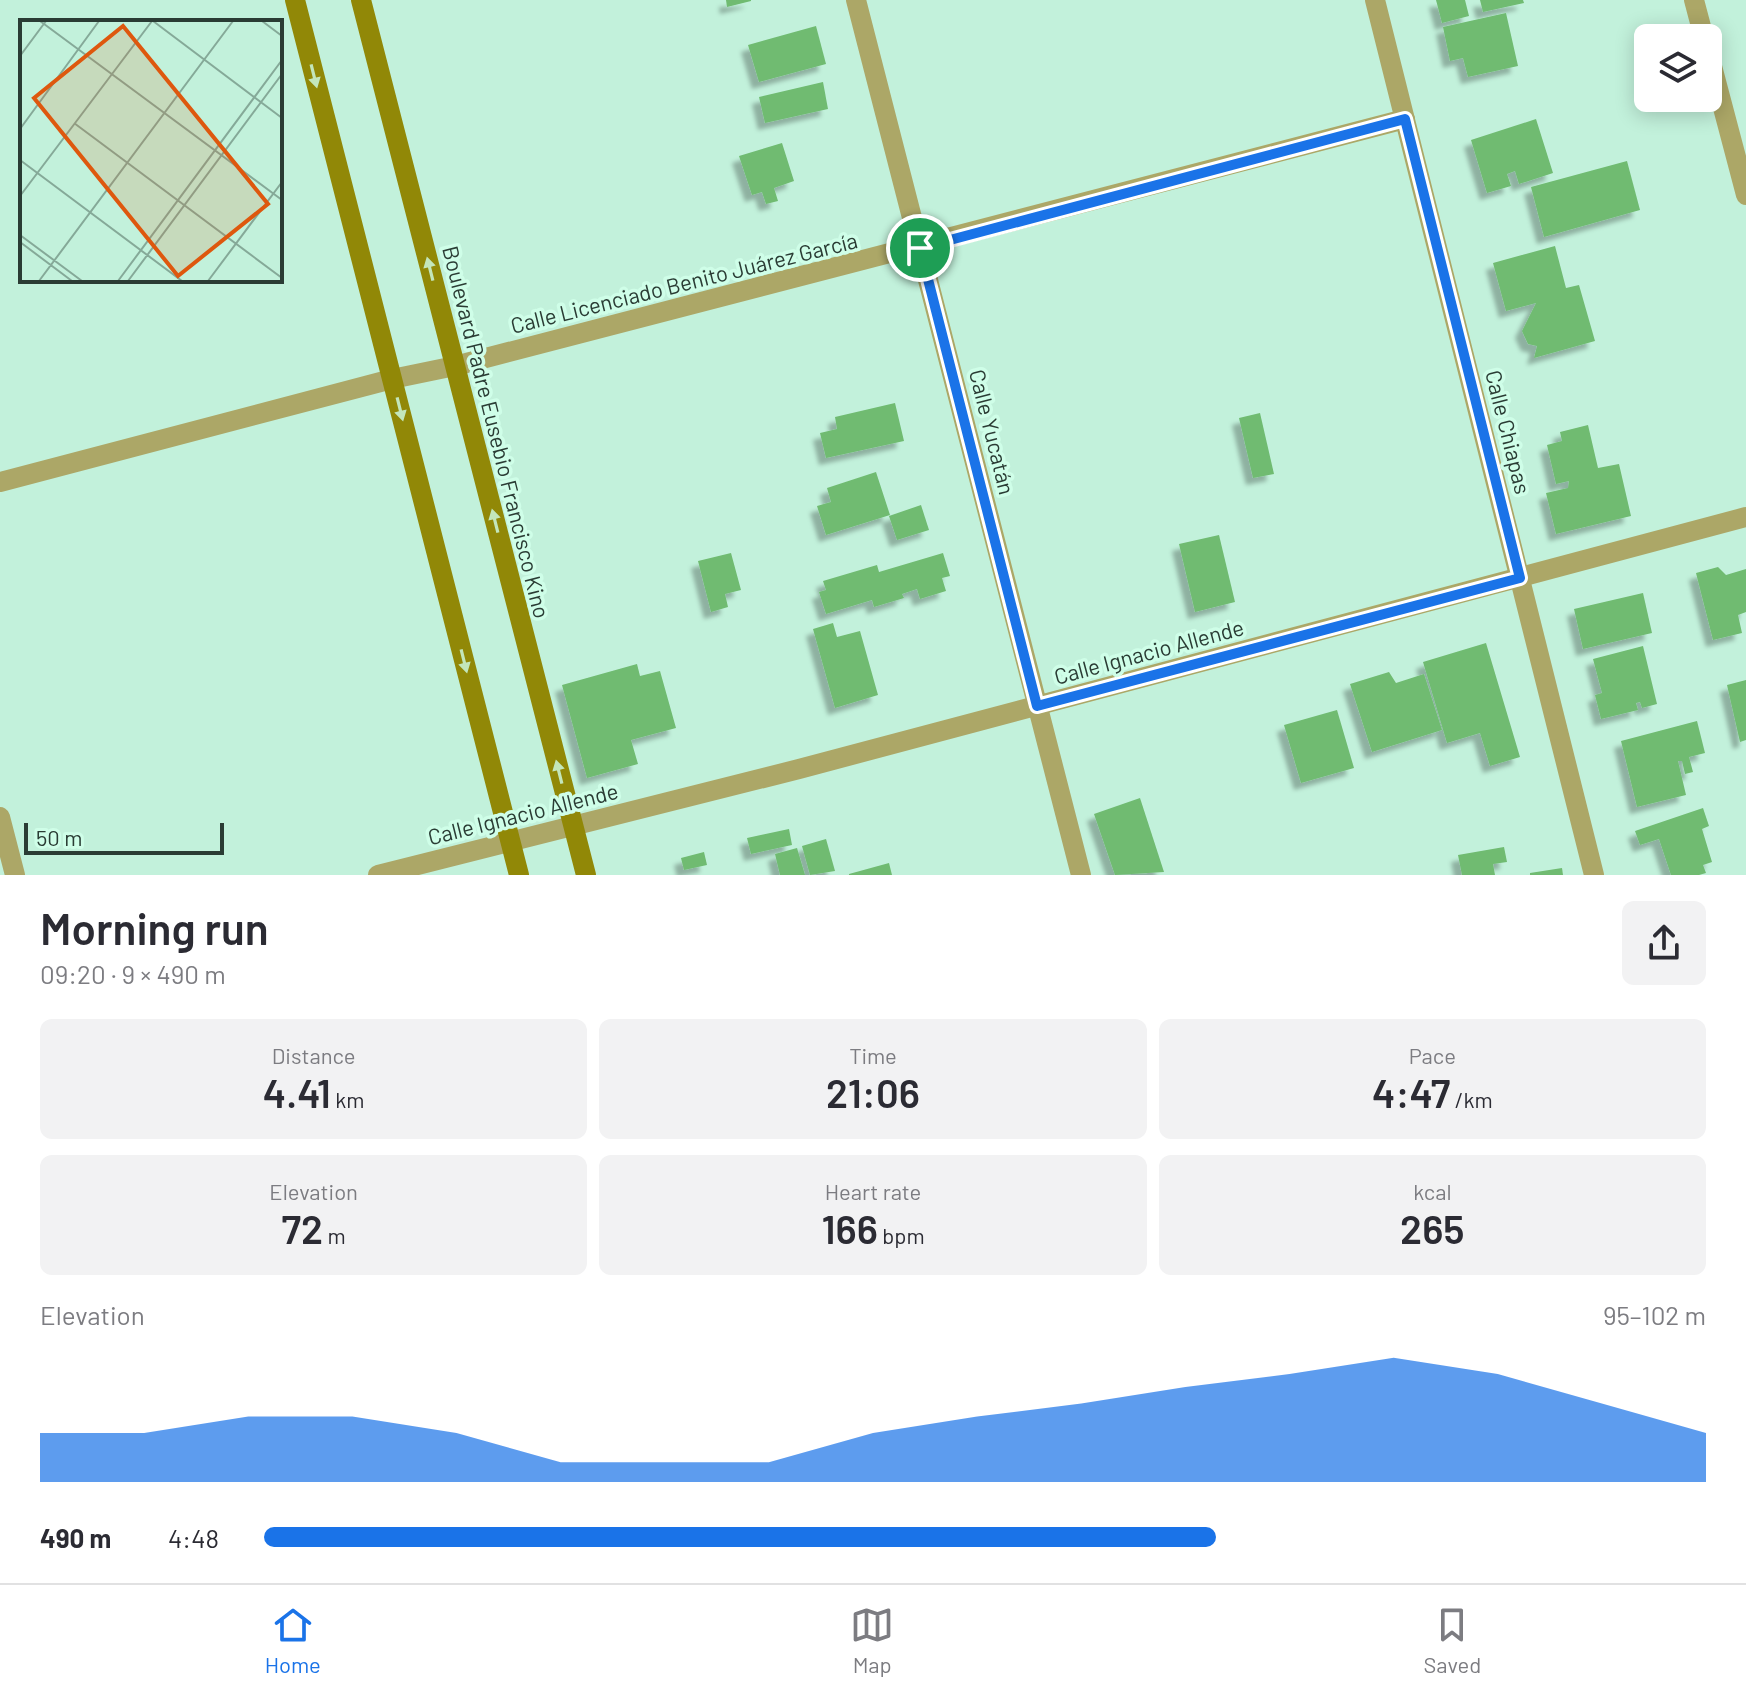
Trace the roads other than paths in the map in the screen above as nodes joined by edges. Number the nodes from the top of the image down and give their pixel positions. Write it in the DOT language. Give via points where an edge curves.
graph roads {
  1 [pos="295,0"];
  2 [pos="361,0"];
  3 [pos="856,0"];
  4 [pos="1375,0"];
  5 [pos="1694,0"];
  6 [pos="1700,24"];
  7 [pos="1722,104"];
  8 [pos="1405,119"];
  9 [pos="1746,195"];
  10 [pos="920,248"];
  11 [pos="455,366"];
  12 [pos="392,379"];
  13 [pos="0,482"];
  14 [pos="1746,517"];
  15 [pos="1520,578"];
  16 [pos="1037,706"];
  17 [pos="0,817"];
  18 [pos="573,827"];
  19 [pos="510,841"];
  20 [pos="15,875"];
  21 [pos="378,875"];
  22 [pos="519,875"];
  23 [pos="586,875"];
  24 [pos="1081,875"];
  25 [pos="1594,875"];
  1 -- 12 [label="street, one-way"];
  11 -- 2 [label="street, Boulevard Padre Eusebio Francisco Kino, one-way"];
  3 -- 10 [label="street, Calle Yucatán"];
  4 -- 8 [label="street, Calle Chiapas"];
  5 -- 6 [label="street"];
  7 -- 9 [label="street"];
  8 -- 10 [label="street, Calle Licenciado Benito Juárez García"];
  8 -- 15 [label="street, Calle Chiapas"];
  10 -- 11 [label="street, Calle Licenciado Benito Juárez García"];
  10 -- 16 [label="street, Calle Yucatán"];
  11 -- 12 [label="street, Calle Licenciado Benito Juárez García"];
  18 -- 11 [label="street, Boulevard Padre Eusebio Francisco Kino, one-way"];
  12 -- 13 [label="street, Calle Licenciado Benito Juárez García"];
  12 -- 19 [label="street, one-way"];
  14 -- 15 [label="street, Calle Ignacio Allende"];
  15 -- 16 [label="street, Calle Ignacio Allende"];
  15 -- 25 [label="street, Calle Chiapas"];
  16 -- 18 [label="street, Calle Ignacio Allende"];
  16 -- 24 [label="street, Calle Yucatán"];
  17 -- 20 [label="street"];
  18 -- 19 [label="street, Calle Ignacio Allende"];
  18 -- 23 [label="street, Boulevard Padre Eusebio Francisco Kino"];
  19 -- 21 [label="street, Calle Ignacio Allende"];
  19 -- 22 [label="street"];
}
